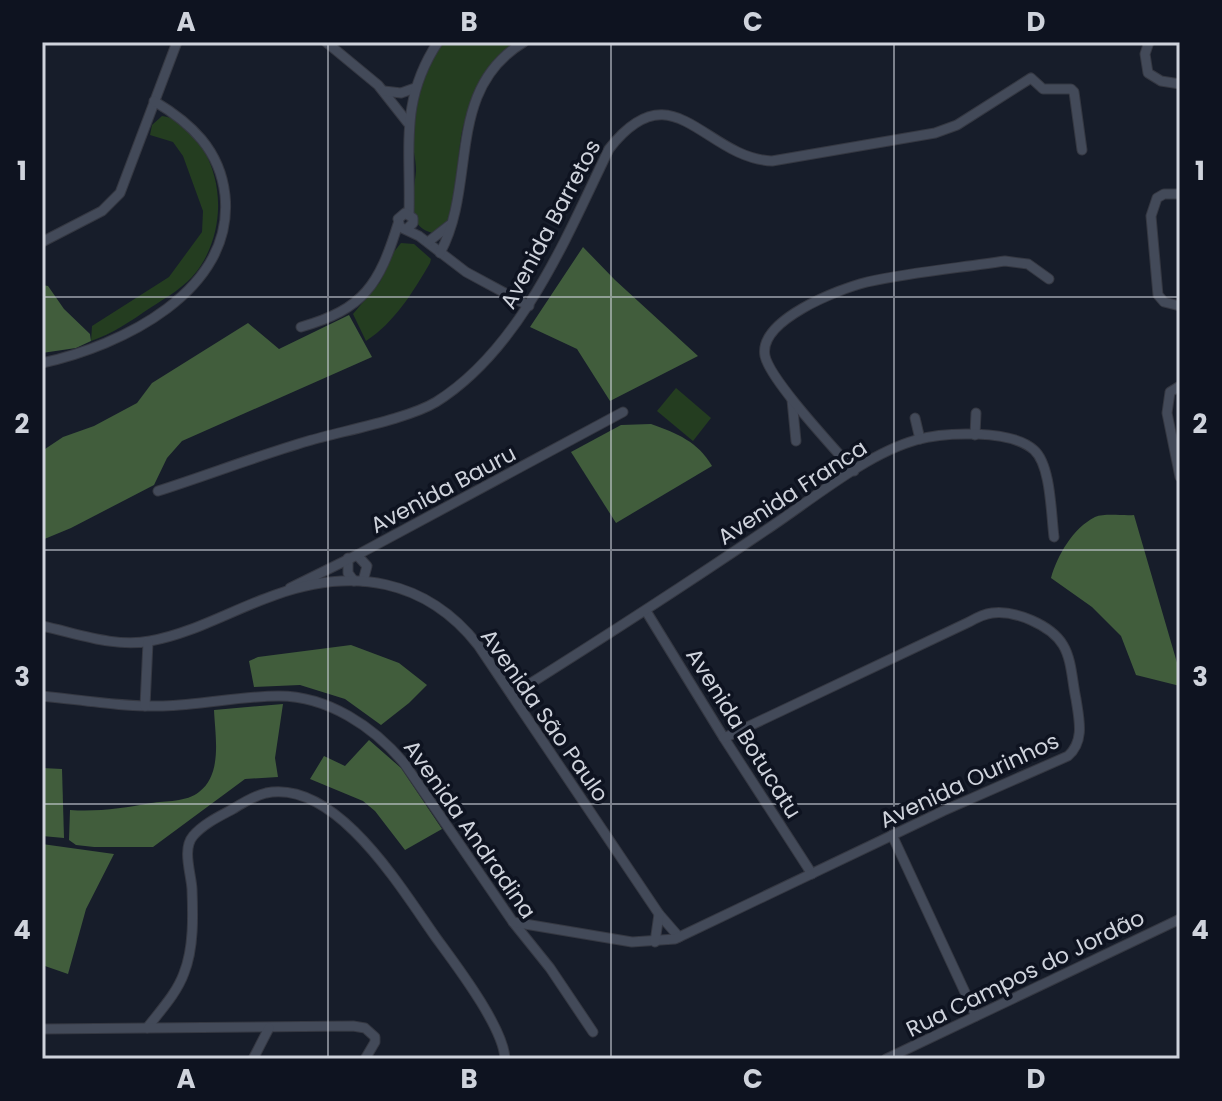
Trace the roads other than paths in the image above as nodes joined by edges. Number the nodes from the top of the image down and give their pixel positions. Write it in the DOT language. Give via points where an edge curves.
graph roads {
  1 [pos="177,42"];
  2 [pos="326,42"];
  3 [pos="438,42"];
  4 [pos="524,42"];
  5 [pos="1149,42"];
  6 [pos="1180,84"];
  7 [pos="378,85"];
  8 [pos="415,88"];
  9 [pos="154,101"];
  10 [pos="408,123"];
  11 [pos="1082,150"];
  12 [pos="1180,194"];
  13 [pos="454,222"];
  14 [pos="405,223"];
  15 [pos="424,239"];
  16 [pos="42,242"];
  17 [pos="440,253"];
  18 [pos="1049,279"];
  19 [pos="529,306"];
  20 [pos="1180,306"];
  21 [pos="301,327"];
  22 [pos="42,363"];
  23 [pos="1180,386"];
  24 [pos="792,397"];
  25 [pos="623,412"];
  26 [pos="976,413"];
  27 [pos="915,418"];
  28 [pos="975,435"];
  29 [pos="920,439"];
  30 [pos="796,441"];
  31 [pos="854,471"];
  32 [pos="1180,477"];
  33 [pos="158,491"];
  34 [pos="1054,537"];
  35 [pos="353,557"];
  36 [pos="359,581"];
  37 [pos="278,594"];
  38 [pos="646,611"];
  39 [pos="42,626"];
  40 [pos="148,642"];
  41 [pos="512,695"];
  42 [pos="42,696"];
  43 [pos="145,706"];
  44 [pos="724,738"];
  45 [pos="892,835"];
  46 [pos="812,874"];
  47 [pos="659,914"];
  48 [pos="1180,919"];
  49 [pos="513,922"];
  50 [pos="679,937"];
  51 [pos="655,942"];
  52 [pos="976,1016"];
  53 [pos="147,1028"];
  54 [pos="269,1028"];
  55 [pos="42,1029"];
  56 [pos="593,1032"];
  57 [pos="253,1059"];
  58 [pos="365,1059"];
  59 [pos="505,1059"];
  60 [pos="886,1059"];
  1 -- 9 [label="street"];
  2 -- 7 [label="street"];
  3 -- 8 [label="street"];
  4 -- 13 [label="street" via="498,62 474,104"];
  5 -- 6 [label="street" via="1148,73"];
  7 -- 8 [label="street" via="386,93"];
  7 -- 10 [label="street"];
  8 -- 10 [label="street"];
  9 -- 16 [label="street" via="120,193 102,211"];
  9 -- 22 [label="street" via="192,128 217,165 226,207 217,250 191,289 157,315 114,338"];
  10 -- 14 [label="street" via="410,190"];
  11 -- 19 [label="street, Avenida Barretos" via="1074,92 1043,89 1030,78 957,125 935,133 772,161 744,156 683,119 662,114 642,118 609,149"];
  12 -- 20 [label="street" via="1164,194 1151,216 1158,295"];
  13 -- 15 [label="street"];
  13 -- 17 [label="street"];
  14 -- 15 [label="street"];
  14 -- 21 [label="street" via="363,296 331,319"];
  15 -- 17 [label="street"];
  17 -- 19 [label="street"];
  18 -- 24 [label="street" via="1028,264 1005,261 865,283 827,296 794,313 767,337 766,359"];
  19 -- 33 [label="street, Avenida Barretos" via="495,349 432,404"];
  23 -- 32 [label="street" via="1170,392 1167,413"];
  24 -- 30 [label="street"];
  24 -- 31 [label="street"];
  25 -- 35 [label="street, Avenida Bauru"];
  26 -- 28 [label="street"];
  27 -- 29 [label="street"];
  28 -- 29 [label="street, Avenida Franca"];
  28 -- 34 [label="street, Avenida Franca" via="1023,443 1041,457"];
  29 -- 31 [label="street, Avenida Franca"];
  31 -- 38 [label="street, Avenida Franca"];
  35 -- 36 [label="street" via="348,573"];
  35 -- 36 [label="street" via="367,566"];
  35 -- 37 [label="street, Avenida Bauru"];
  36 -- 37 [label="street, Avenida São Paulo"];
  36 -- 41 [label="street, Avenida São Paulo" via="403,589 442,608 470,636"];
  37 -- 40 [label="street, Avenida São Paulo"];
  38 -- 41 [label="street, Avenida Franca"];
  38 -- 44 [label="street, Avenida Botucatu"];
  39 -- 40 [label="street, Avenida São Paulo"];
  40 -- 43 [label="street"];
  41 -- 47 [label="street, Avenida São Paulo"];
  42 -- 43 [label="street, Avenida Andradina"];
  43 -- 49 [label="street, Avenida Andradina" via="278,696 301,698 349,717 390,746 404,763"];
  44 -- 45 [label="street, Avenida Ourinhos" via="986,615 1010,614 1046,629 1068,655 1080,720 1075,750"];
  44 -- 46 [label="street, Avenida Botucatu"];
  45 -- 46 [label="street, Avenida Ourinhos"];
  45 -- 52 [label="street"];
  46 -- 50 [label="street, Avenida Ourinhos"];
  47 -- 50 [label="street, Avenida São Paulo"];
  47 -- 51 [label="street"];
  48 -- 52 [label="street, Rua Campos do Jordão"];
  49 -- 51 [label="street, Avenida Ourinhos"];
  49 -- 56 [label="street, Avenida Andradina"];
  50 -- 51 [label="street, Avenida Ourinhos"];
  52 -- 60 [label="street, Rua Campos do Jordão"];
  53 -- 54 [label="street"];
  53 -- 55 [label="street"];
  53 -- 59 [label="street" via="184,973 189,954 192,837 254,797 288,792 334,814 383,862 486,1013"];
  54 -- 57 [label="street"];
  54 -- 58 [label="street" via="353,1026 370,1031 375,1042"];
}
